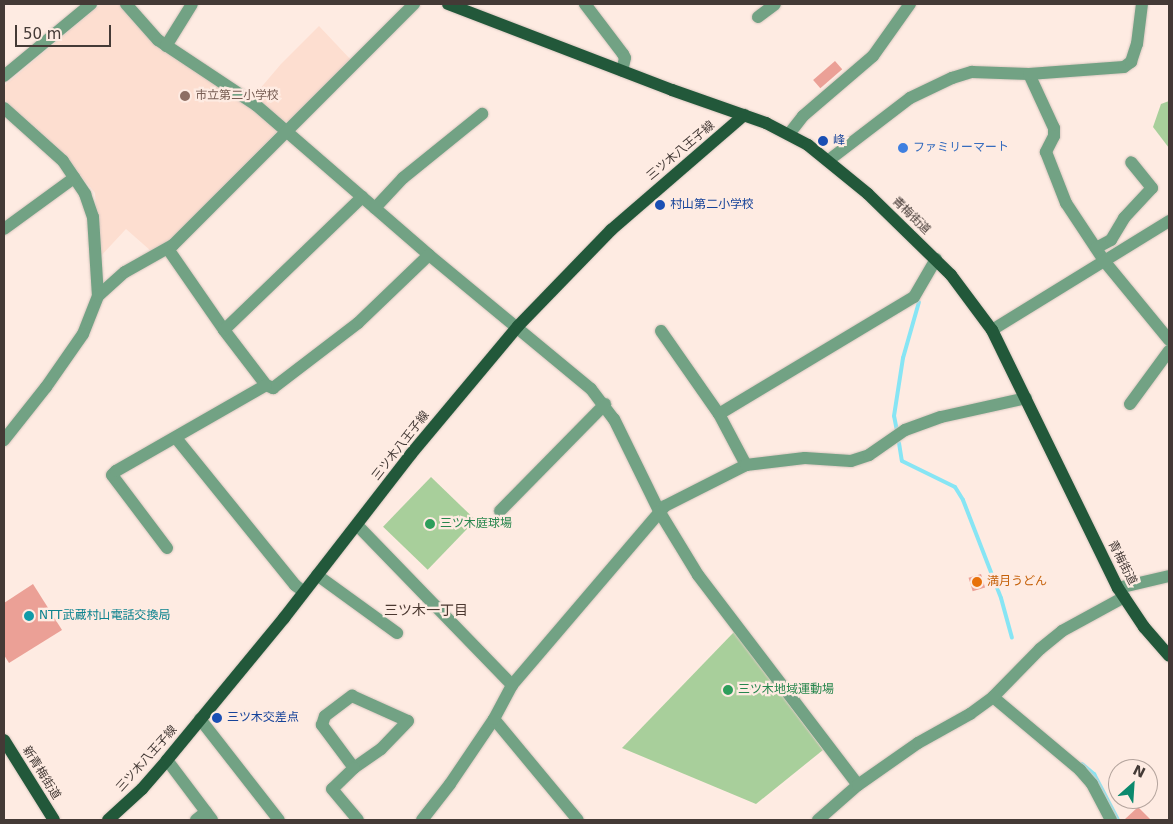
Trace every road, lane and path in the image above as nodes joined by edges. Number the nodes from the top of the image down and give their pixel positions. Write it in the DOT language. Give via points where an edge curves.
graph roads {
  1 [pos="91,4"];
  2 [pos="126,4"];
  3 [pos="192,4"];
  4 [pos="414,4"];
  5 [pos="448,4"];
  6 [pos="585,4"];
  7 [pos="775,4"];
  8 [pos="910,4"];
  9 [pos="1142,4"];
  10 [pos="758,17"];
  11 [pos="166,46"];
  12 [pos="622,71"];
  13 [pos="1029,74"];
  14 [pos="4,76"];
  15 [pos="4,108"];
  16 [pos="482,114"];
  17 [pos="744,115"];
  18 [pos="288,131"];
  19 [pos="788,134"];
  20 [pos="829,160"];
  21 [pos="1131,162"];
  22 [pos="74,178"];
  23 [pos="362,197"];
  24 [pos="375,208"];
  25 [pos="1169,221"];
  26 [pos="4,229"];
  27 [pos="1096,248"];
  28 [pos="168,249"];
  29 [pos="429,255"];
  30 [pos="936,259"];
  31 [pos="1105,262"];
  32 [pos="98,296"];
  33 [pos="518,326"];
  34 [pos="224,330"];
  35 [pos="992,330"];
  36 [pos="662,331"];
  37 [pos="1169,340"];
  38 [pos="1169,351"];
  39 [pos="266,385"];
  40 [pos="1026,398"];
  41 [pos="604,404"];
  42 [pos="1130,404"];
  43 [pos="718,414"];
  44 [pos="176,438"];
  45 [pos="4,440"];
  46 [pos="746,465"];
  47 [pos="500,511"];
  48 [pos="659,512"];
  49 [pos="357,525"];
  50 [pos="167,548"];
  51 [pos="317,575"];
  52 [pos="1169,576"];
  53 [pos="304,592"];
  54 [pos="1121,593"];
  55 [pos="397,633"];
  56 [pos="1169,656"];
  57 [pos="512,685"];
  58 [pos="993,697"];
  59 [pos="200,719"];
  60 [pos="494,719"];
  61 [pos="4,740"];
  62 [pos="167,760"];
  63 [pos="354,768"];
  64 [pos="858,785"];
  65 [pos="205,818"];
  66 [pos="54,820"];
  67 [pos="108,820"];
  68 [pos="279,820"];
  69 [pos="358,820"];
  70 [pos="422,820"];
  71 [pos="578,820"];
  72 [pos="818,820"];
  73 [pos="1111,820"];
  1 -- 14 [label="street"];
  2 -- 11 [label="street"];
  3 -- 11 [label="street"];
  4 -- 18 [label="street"];
  5 -- 12 [label="main road, 青梅街道"];
  6 -- 12 [label="street" via="624,54"];
  7 -- 10 [label="street"];
  8 -- 19 [label="street" via="873,56 803,116"];
  9 -- 13 [label="street" via="1137,44 1131,62 1124,67"];
  11 -- 18 [label="street" via="248,98"];
  12 -- 17 [label="main road, 青梅街道"];
  13 -- 20 [label="street" via="972,72 952,78 910,98"];
  13 -- 27 [label="street" via="1054,128 1054,136 1046,152 1066,203"];
  15 -- 22 [label="street" via="63,161"];
  16 -- 24 [label="street" via="403,178"];
  17 -- 19 [label="main road, 青梅街道"];
  17 -- 33 [label="main road, 三ツ木八王子線" via="611,230"];
  18 -- 23 [label="street"];
  18 -- 28 [label="street"];
  19 -- 20 [label="main road, 青梅街道"];
  20 -- 30 [label="main road, 青梅街道"];
  21 -- 27 [label="street" via="1152,188 1124,218 1111,240"];
  22 -- 26 [label="street"];
  22 -- 32 [label="street" via="85,194 93,217"];
  23 -- 24 [label="street"];
  23 -- 34 [label="street"];
  24 -- 29 [label="street"];
  25 -- 31 [label="street"];
  27 -- 31 [label="street"];
  28 -- 32 [label="street" via="125,272"];
  28 -- 34 [label="street"];
  29 -- 33 [label="street"];
  29 -- 39 [label="street" via="358,323 273,388"];
  30 -- 35 [label="main road, 青梅街道"];
  30 -- 43 [label="street" via="914,297"];
  31 -- 35 [label="street" via="1037,300"];
  31 -- 37 [label="street"];
  32 -- 45 [label="street" via="83,334"];
  33 -- 41 [label="street" via="568,367"];
  33 -- 49 [label="main road, 三ツ木八王子線"];
  34 -- 39 [label="street"];
  35 -- 40 [label="main road, 青梅街道"];
  36 -- 43 [label="street"];
  38 -- 42 [label="street"];
  39 -- 44 [label="street"];
  40 -- 46 [label="street" via="914,426 869,455 851,461 806,458"];
  40 -- 54 [label="main road, 青梅街道"];
  41 -- 47 [label="street"];
  41 -- 48 [label="street"];
  43 -- 46 [label="street"];
  44 -- 50 [label="street" via="112,475"];
  44 -- 53 [label="street"];
  46 -- 48 [label="street"];
  48 -- 57 [label="street"];
  48 -- 64 [label="street" via="698,574"];
  49 -- 51 [label="main road, 三ツ木八王子線"];
  49 -- 57 [label="street"];
  51 -- 53 [label="main road, 三ツ木八王子線"];
  51 -- 55 [label="street"];
  52 -- 54 [label="street"];
  53 -- 59 [label="main road, 三ツ木八王子線"];
  54 -- 56 [label="main road, 青梅街道"];
  54 -- 58 [label="street" via="1062,631"];
  57 -- 60 [label="street"];
  58 -- 64 [label="street"];
  58 -- 73 [label="street" via="1080,770 1092,784"];
  59 -- 62 [label="main road, 三ツ木八王子線"];
  59 -- 68 [label="street"];
  60 -- 70 [label="street"];
  60 -- 71 [label="street"];
  61 -- 66 [label="main road, 新青梅街道"];
  62 -- 65 [label="street"];
  62 -- 67 [label="main road, 三ツ木八王子線"];
  63 -- 63 [label="street" via="381,749 408,720 352,696 325,716 322,725"];
  63 -- 69 [label="street" via="332,789"];
  64 -- 72 [label="street"];
}
